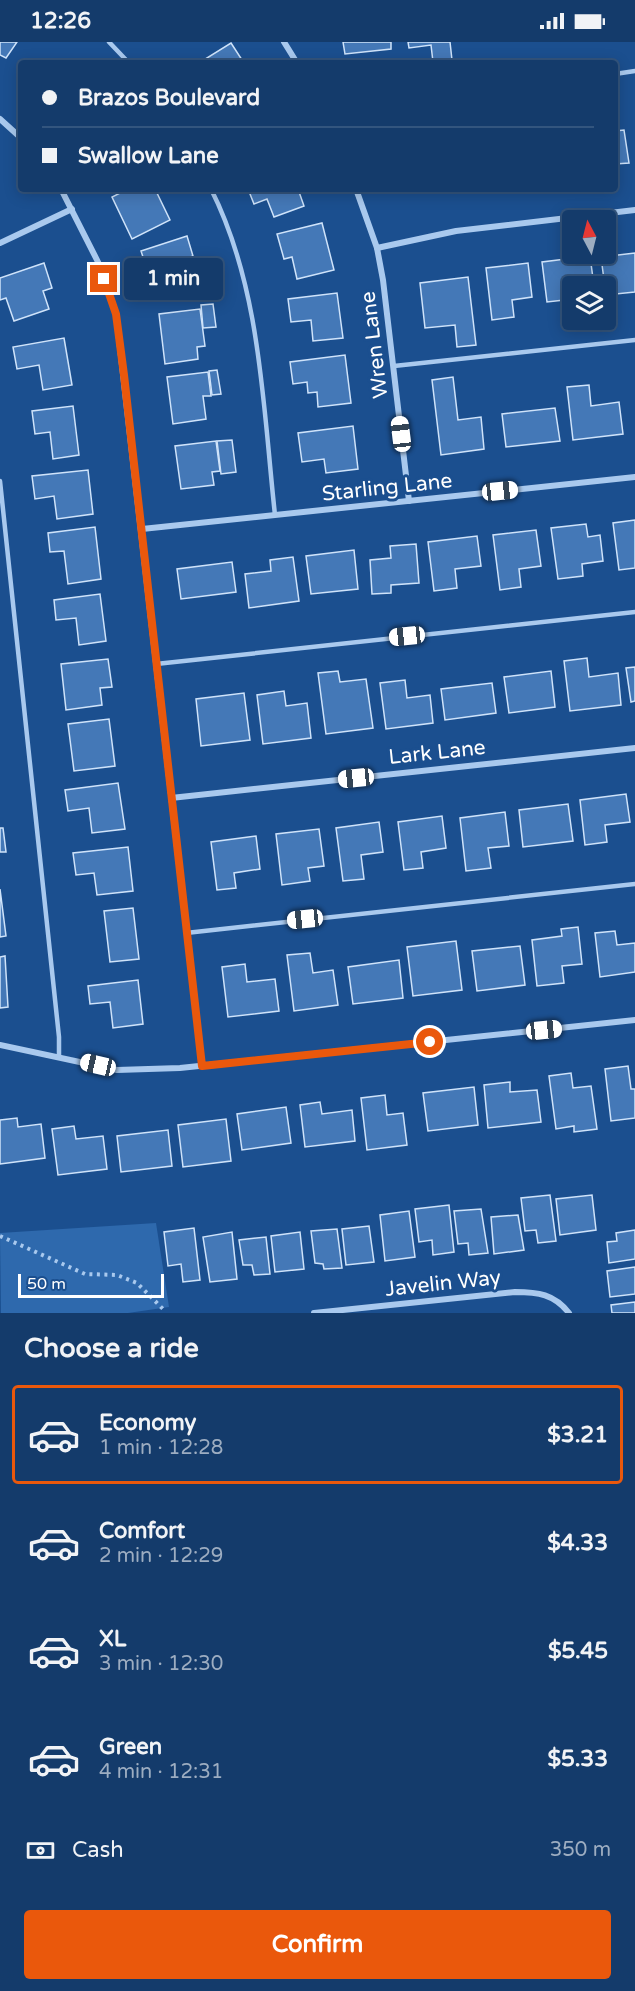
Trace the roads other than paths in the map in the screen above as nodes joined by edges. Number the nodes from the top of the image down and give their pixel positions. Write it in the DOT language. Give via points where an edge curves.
graph roads {
  1 [pos="109,42"];
  2 [pos="284,42"];
  3 [pos="126,60"];
  4 [pos="295,60"];
  5 [pos="635,71"];
  6 [pos="618,74"];
  7 [pos="0,119"];
  8 [pos="18,135"];
  9 [pos="63,192"];
  10 [pos="212,192"];
  11 [pos="357,192"];
  12 [pos="72,209"];
  13 [pos="635,210"];
  14 [pos="0,243"];
  15 [pos="376,248"];
  16 [pos="635,340"];
  17 [pos="394,366"];
  18 [pos="635,477"];
  19 [pos="0,481"];
  20 [pos="409,501"];
  21 [pos="275,515"];
  22 [pos="142,529"];
  23 [pos="635,612"];
  24 [pos="156,664"];
  25 [pos="635,748"];
  26 [pos="171,798"];
  27 [pos="635,884"];
  28 [pos="186,933"];
  29 [pos="635,1020"];
  30 [pos="0,1045"];
  31 [pos="59,1056"];
  32 [pos="202,1066"];
  33 [pos="569,1312"];
  34 [pos="314,1313"];
  1 -- 3 [label="lane"];
  2 -- 4 [label="street"];
  5 -- 6 [label="lane"];
  7 -- 8 [label="street"];
  9 -- 12 [label="street"];
  10 -- 21 [label="lane" via="231,237 254,329"];
  11 -- 15 [label="street, Wren Lane"];
  12 -- 14 [label="street"];
  12 -- 22 [label="street" via="98,262 116,314"];
  13 -- 15 [label="street" via="456,231"];
  15 -- 17 [label="street, Wren Lane"];
  16 -- 17 [label="lane"];
  17 -- 20 [label="street, Wren Lane"];
  18 -- 20 [label="street, Starling Lane"];
  19 -- 31 [label="lane"];
  20 -- 21 [label="street, Starling Lane"];
  21 -- 22 [label="street, Starling Lane"];
  22 -- 24 [label="street"];
  23 -- 24 [label="lane"];
  24 -- 26 [label="street"];
  25 -- 26 [label="street, Lark Lane"];
  26 -- 28 [label="street"];
  27 -- 28 [label="lane"];
  28 -- 32 [label="street"];
  29 -- 32 [label="street"];
  30 -- 31 [label="street"];
  31 -- 32 [label="street" via="117,1070"];
  33 -- 34 [label="street, Javelin Way" via="553,1297 538,1292 515,1292"];
}
